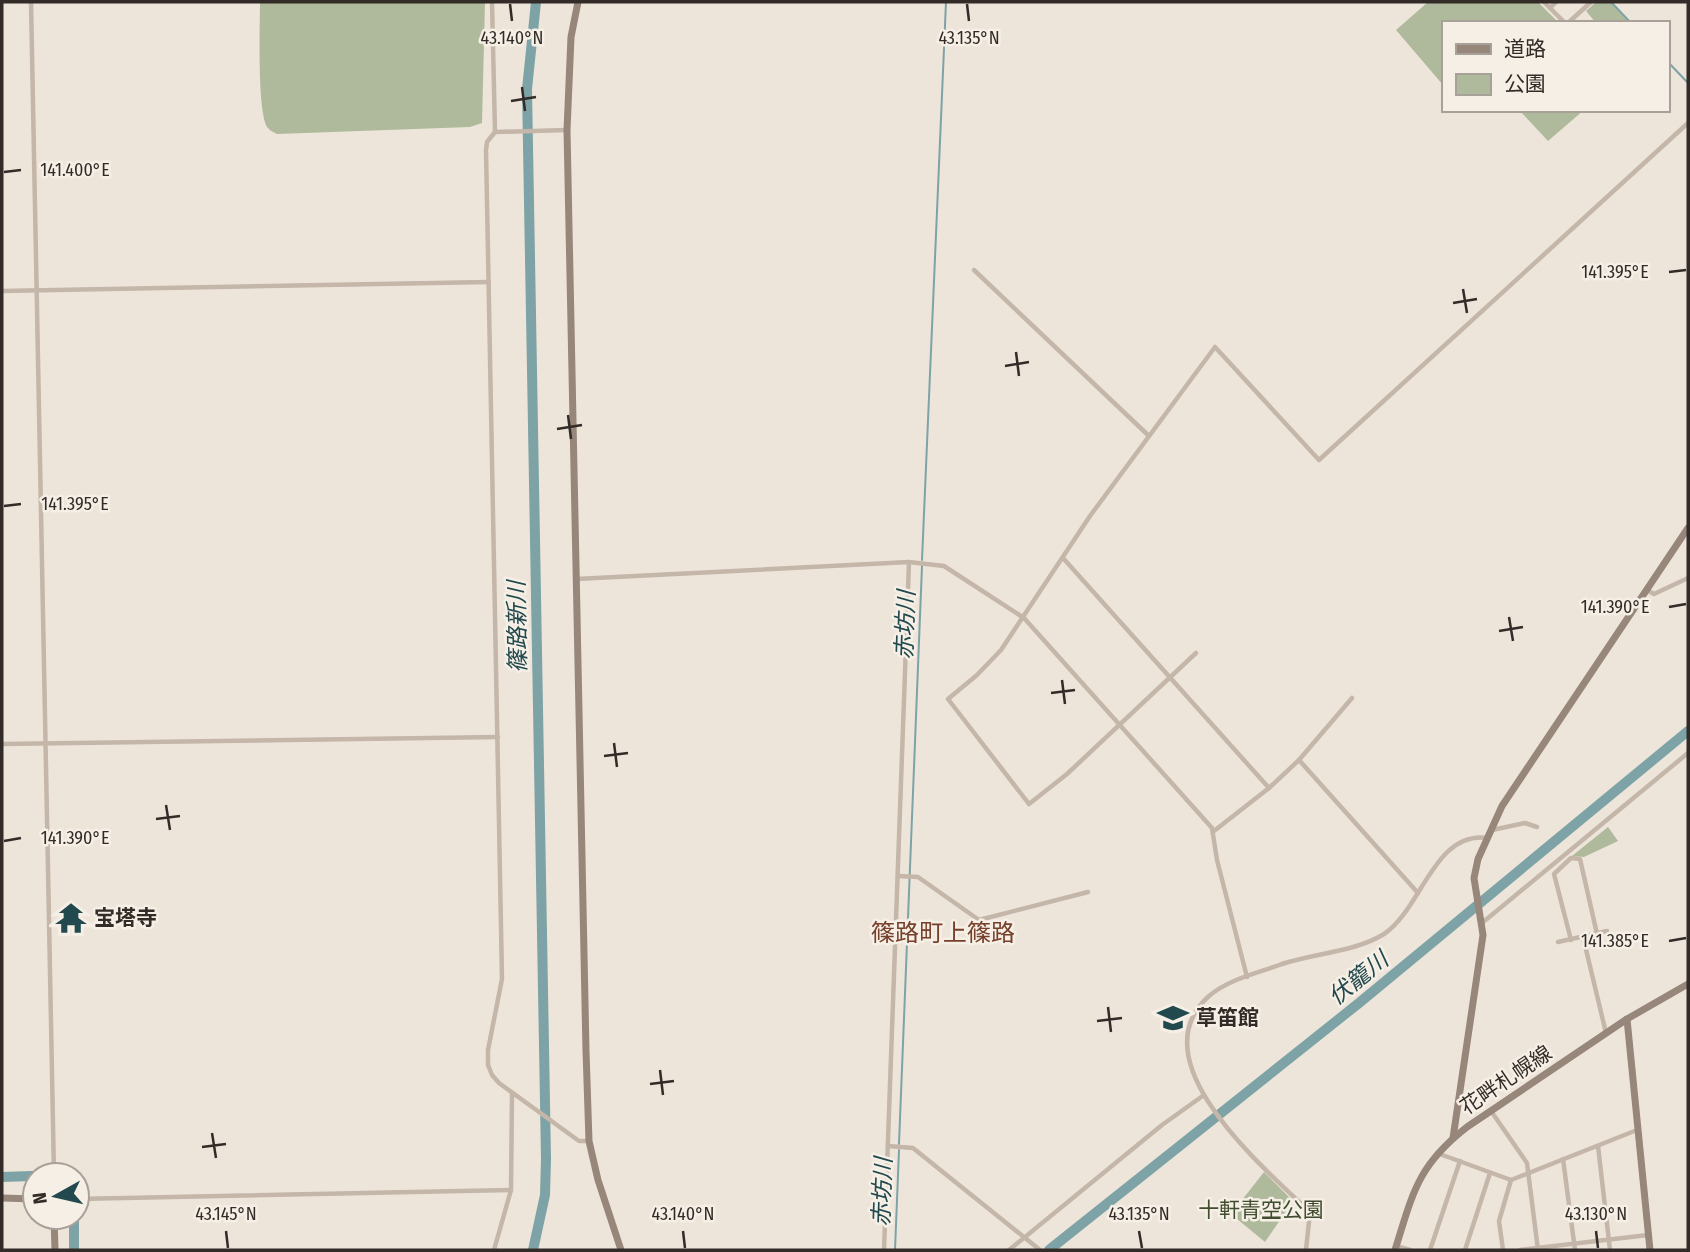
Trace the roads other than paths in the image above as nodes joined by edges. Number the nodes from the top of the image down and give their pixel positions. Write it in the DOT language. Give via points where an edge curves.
graph roads {
  1 [pos="31,2"];
  2 [pos="492,2"];
  3 [pos="578,2"];
  4 [pos="1544,2"];
  5 [pos="1556,2"];
  6 [pos="1589,3"];
  7 [pos="1550,8"];
  8 [pos="1565,21"];
  9 [pos="1569,21"];
  10 [pos="1688,123"];
  11 [pos="567,130"];
  12 [pos="495,132"];
  13 [pos="974,270"];
  14 [pos="489,282"];
  15 [pos="37,291"];
  16 [pos="2,292"];
  17 [pos="1149,436"];
  18 [pos="1688,528"];
  19 [pos="1063,558"];
  20 [pos="911,562"];
  21 [pos="1688,578"];
  22 [pos="576,579"];
  23 [pos="1647,590"];
  24 [pos="1024,618"];
  25 [pos="1196,653"];
  26 [pos="1171,677"];
  27 [pos="1352,698"];
  28 [pos="1118,725"];
  29 [pos="498,737"];
  30 [pos="46,743"];
  31 [pos="2,744"];
  32 [pos="1688,753"];
  33 [pos="1299,760"];
  34 [pos="1269,788"];
  35 [pos="1537,827"];
  36 [pos="1492,830"];
  37 [pos="1214,831"];
  38 [pos="1488,838"];
  39 [pos="900,876"];
  40 [pos="1088,892"];
  41 [pos="1418,893"];
  42 [pos="1481,921"];
  43 [pos="1607,931"];
  44 [pos="1597,934"];
  45 [pos="1583,937"];
  46 [pos="1571,940"];
  47 [pos="1558,942"];
  48 [pos="1247,977"];
  49 [pos="1688,984"];
  50 [pos="1627,1019"];
  51 [pos="1606,1033"];
  52 [pos="512,1093"];
  53 [pos="1204,1095"];
  54 [pos="1491,1111"];
  55 [pos="1638,1130"];
  56 [pos="1452,1139"];
  57 [pos="589,1141"];
  58 [pos="888,1146"];
  59 [pos="1598,1146"];
  60 [pos="1437,1153"];
  61 [pos="1563,1159"];
  62 [pos="53,1161"];
  63 [pos="1460,1161"];
  64 [pos="1490,1173"];
  65 [pos="1529,1173"];
  66 [pos="1511,1180"];
  67 [pos="511,1190"];
  68 [pos="2,1198"];
  69 [pos="21,1199"];
  70 [pos="91,1199"];
  71 [pos="54,1231"];
  72 [pos="1648,1235"];
  73 [pos="1027,1240"];
  74 [pos="1609,1240"];
  75 [pos="1574,1247"];
  76 [pos="1396,1248"];
  77 [pos="1538,1249"];
  78 [pos="55,1250"];
  79 [pos="494,1250"];
  80 [pos="621,1250"];
  81 [pos="884,1250"];
  82 [pos="1009,1250"];
  83 [pos="1040,1250"];
  84 [pos="1306,1250"];
  85 [pos="1410,1250"];
  86 [pos="1430,1250"];
  87 [pos="1465,1250"];
  88 [pos="1503,1250"];
  89 [pos="1520,1250"];
  90 [pos="1610,1250"];
  91 [pos="1650,1250"];
  1 -- 15 [label="street"];
  2 -- 12 [label="street"];
  3 -- 11 [label="street" via="570,49"];
  4 -- 7 [label="street"];
  5 -- 7 [label="street"];
  6 -- 9 [label="street"];
  7 -- 8 [label="street"];
  10 -- 17 [label="street" via="1319,460 1215,347"];
  11 -- 12 [label="street"];
  11 -- 22 [label="street"];
  12 -- 14 [label="street" via="486,150"];
  13 -- 17 [label="street"];
  14 -- 15 [label="street"];
  14 -- 29 [label="street"];
  15 -- 16 [label="street"];
  15 -- 30 [label="street"];
  17 -- 19 [label="street"];
  18 -- 23 [label="street"];
  19 -- 24 [label="street"];
  19 -- 26 [label="street"];
  20 -- 22 [label="street"];
  20 -- 24 [label="street" via="943,566"];
  20 -- 39 [label="street"];
  21 -- 23 [label="street" via="1654,594"];
  22 -- 57 [label="street"];
  23 -- 36 [label="street" via="1502,806"];
  24 -- 28 [label="street"];
  24 -- 28 [label="street" via="1002,650 948,699 1029,804"];
  25 -- 26 [label="street"];
  26 -- 28 [label="street"];
  26 -- 34 [label="street"];
  27 -- 33 [label="street"];
  28 -- 37 [label="street"];
  29 -- 30 [label="street"];
  29 -- 52 [label="street" via="502,978 488,1065"];
  30 -- 31 [label="street"];
  30 -- 62 [label="street"];
  32 -- 42 [label="street"];
  33 -- 34 [label="street"];
  33 -- 41 [label="street"];
  34 -- 37 [label="street"];
  35 -- 36 [label="street" via="1525,823"];
  36 -- 38 [label="street"];
  37 -- 48 [label="street"];
  38 -- 41 [label="street" via="1453,844"];
  38 -- 42 [label="street" via="1475,871"];
  39 -- 40 [label="street" via="915,877 979,920"];
  39 -- 58 [label="street"];
  41 -- 48 [label="street" via="1399,921 1375,939"];
  42 -- 56 [label="street" via="1483,935"];
  43 -- 44 [label="street"];
  44 -- 45 [label="street"];
  44 -- 46 [label="street" via="1580,859 1571,858 1554,874"];
  45 -- 46 [label="street"];
  45 -- 51 [label="street"];
  46 -- 47 [label="street"];
  48 -- 53 [label="street" via="1209,997 1188,1034 1188,1060"];
  49 -- 50 [label="street, 花畔札幌線"];
  50 -- 51 [label="street, 花畔札幌線"];
  50 -- 55 [label="street"];
  51 -- 54 [label="street, 花畔札幌線"];
  52 -- 57 [label="street" via="576,1139"];
  52 -- 67 [label="street"];
  53 -- 73 [label="street" via="1152,1133"];
  53 -- 84 [label="street" via="1250,1154 1310,1212"];
  54 -- 56 [label="street, 花畔札幌線"];
  54 -- 65 [label="street" via="1527,1163"];
  55 -- 59 [label="street"];
  55 -- 72 [label="street"];
  56 -- 60 [label="street, 花畔札幌線"];
  57 -- 80 [label="street"];
  58 -- 73 [label="street" via="918,1151"];
  58 -- 81 [label="street"];
  59 -- 61 [label="street"];
  59 -- 74 [label="street"];
  60 -- 63 [label="street"];
  60 -- 76 [label="street, 花畔札幌線" via="1415,1188"];
  61 -- 65 [label="street"];
  61 -- 75 [label="street"];
  63 -- 64 [label="street"];
  63 -- 86 [label="street"];
  64 -- 66 [label="street"];
  64 -- 87 [label="street"];
  65 -- 66 [label="street"];
  65 -- 77 [label="street"];
  66 -- 88 [label="street" via="1499,1221"];
  67 -- 70 [label="street"];
  67 -- 79 [label="street"];
  68 -- 69 [label="street"];
  71 -- 78 [label="street"];
  72 -- 74 [label="street"];
  72 -- 91 [label="street"];
  73 -- 82 [label="street"];
  73 -- 83 [label="street"];
  74 -- 75 [label="street"];
  74 -- 90 [label="street"];
  75 -- 77 [label="street"];
  76 -- 85 [label="street"];
  77 -- 89 [label="street"];
}
